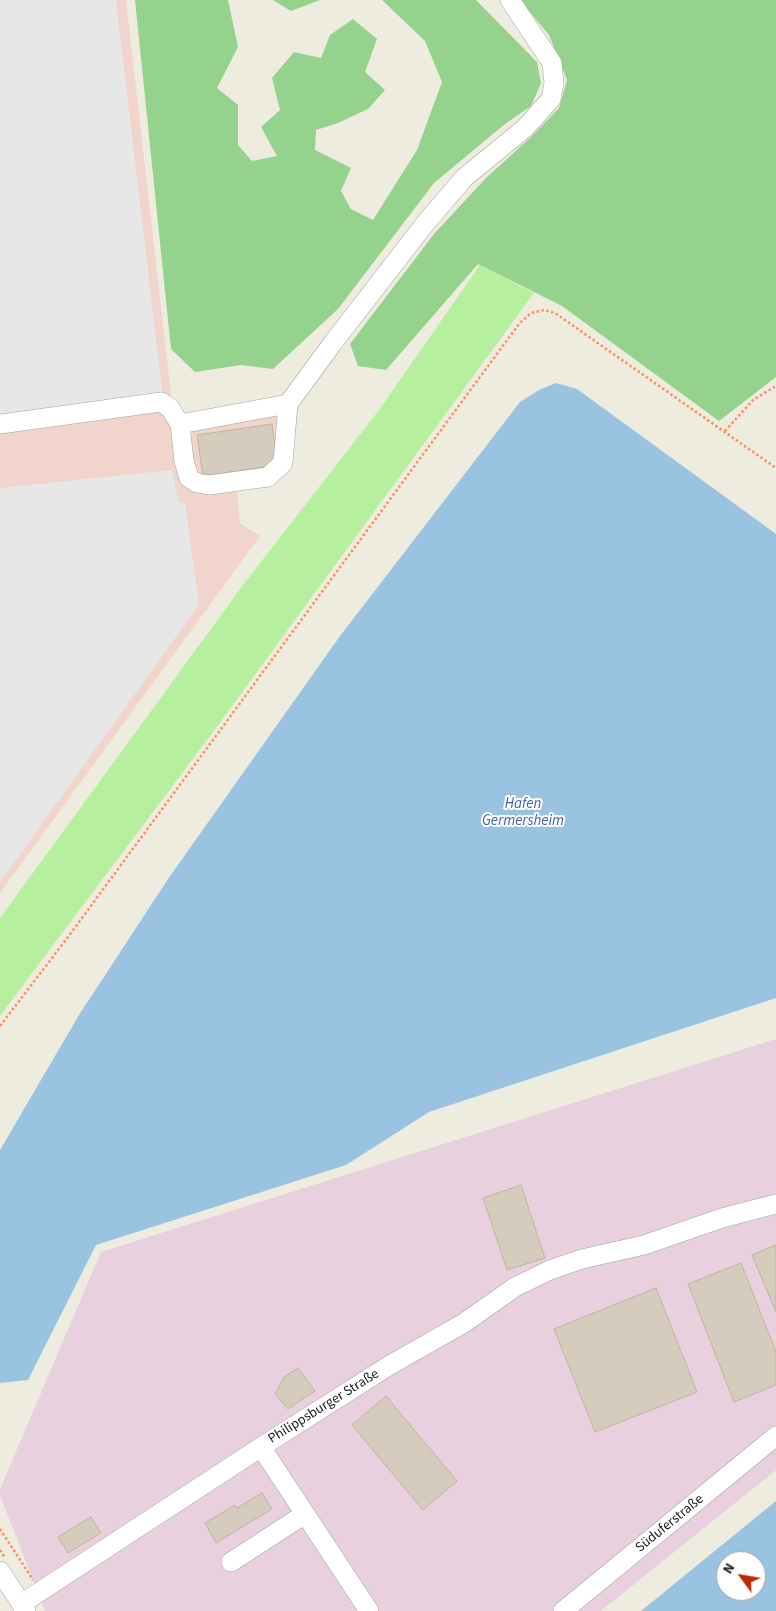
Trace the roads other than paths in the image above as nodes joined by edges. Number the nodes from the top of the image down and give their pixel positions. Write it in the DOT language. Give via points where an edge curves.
graph roads {
  1 [pos="510,0"];
  2 [pos="288,404"];
  3 [pos="0,424"];
  4 [pos="180,424"];
  5 [pos="776,1204"];
  6 [pos="776,1436"];
  7 [pos="261,1447"];
  8 [pos="305,1514"];
  9 [pos="231,1562"];
  10 [pos="0,1571"];
  11 [pos="23,1607"];
  12 [pos="369,1611"];
  13 [pos="563,1611"];
  1 -- 2 [label="street" via="552,63 554,83 551,99 526,128 464,178 418,232"];
  2 -- 4 [label="street"];
  2 -- 4 [label="street" via="283,463 268,477 209,485 197,483 189,478 184,461"];
  3 -- 4 [label="street" via="161,402 170,408"];
  5 -- 7 [label="street, Philippsburger Straße" via="722,1218 644,1246 582,1259 515,1286 464,1323"];
  6 -- 13 [label="street, Süduferstraße"];
  7 -- 8 [label="street"];
  7 -- 11 [label="street, Philippsburger Straße" via="40,1591"];
  8 -- 9 [label="street"];
  8 -- 12 [label="street"];
  10 -- 11 [label="street"];
}
